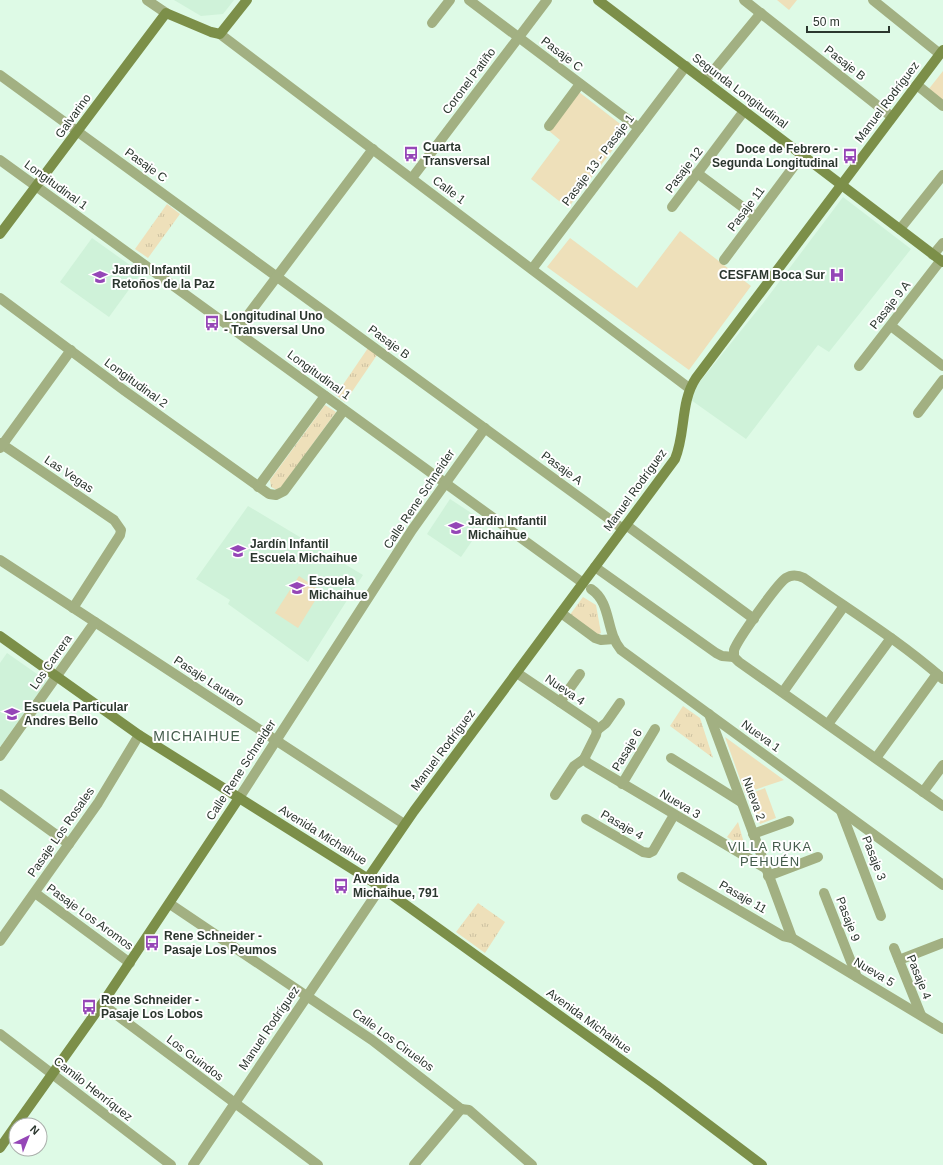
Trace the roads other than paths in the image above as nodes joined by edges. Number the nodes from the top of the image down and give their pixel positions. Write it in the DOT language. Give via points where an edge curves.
graph roads {
  1 [pos="147,0"];
  2 [pos="247,0"];
  3 [pos="450,0"];
  4 [pos="469,0"];
  5 [pos="547,0"];
  6 [pos="598,0"];
  7 [pos="745,0"];
  8 [pos="873,0"];
  9 [pos="166,13"];
  10 [pos="760,13"];
  11 [pos="432,23"];
  12 [pos="220,34"];
  13 [pos="518,37"];
  14 [pos="942,52"];
  15 [pos="686,66"];
  16 [pos="0,75"];
  17 [pos="705,81"];
  18 [pos="580,84"];
  19 [pos="917,85"];
  20 [pos="943,106"];
  21 [pos="744,110"];
  22 [pos="892,117"];
  23 [pos="549,126"];
  24 [pos="639,128"];
  25 [pos="77,131"];
  26 [pos="373,149"];
  27 [pos="803,154"];
  28 [pos="0,160"];
  29 [pos="698,173"];
  30 [pos="943,175"];
  31 [pos="412,178"];
  32 [pos="842,184"];
  33 [pos="37,187"];
  34 [pos="672,207"];
  35 [pos="756,217"];
  36 [pos="900,229"];
  37 [pos="0,234"];
  38 [pos="943,243"];
  39 [pos="939,259"];
  40 [pos="724,260"];
  41 [pos="532,269"];
  42 [pos="277,277"];
  43 [pos="0,298"];
  44 [pos="891,326"];
  45 [pos="236,331"];
  46 [pos="71,350"];
  47 [pos="859,366"];
  48 [pos="943,366"];
  49 [pos="943,380"];
  50 [pos="689,388"];
  51 [pos="325,396"];
  52 [pos="344,410"];
  53 [pos="918,413"];
  54 [pos="485,428"];
  55 [pos="1,445"];
  56 [pos="445,483"];
  57 [pos="258,487"];
  58 [pos="625,527"];
  59 [pos="0,560"];
  60 [pos="595,567"];
  61 [pos="587,586"];
  62 [pos="844,606"];
  63 [pos="73,608"];
  64 [pos="561,613"];
  65 [pos="754,619"];
  66 [pos="95,622"];
  67 [pos="0,636"];
  68 [pos="891,638"];
  69 [pos="614,639"];
  70 [pos="734,657"];
  71 [pos="517,673"];
  72 [pos="580,674"];
  73 [pos="57,676"];
  74 [pos="940,677"];
  75 [pos="783,692"];
  76 [pos="560,702"];
  77 [pos="620,703"];
  78 [pos="709,714"];
  79 [pos="828,724"];
  80 [pos="655,729"];
  81 [pos="597,730"];
  82 [pos="140,735"];
  83 [pos="276,740"];
  84 [pos="0,756"];
  85 [pos="671,758"];
  86 [pos="876,758"];
  87 [pos="584,759"];
  88 [pos="943,765"];
  89 [pos="622,784"];
  90 [pos="923,792"];
  91 [pos="0,794"];
  92 [pos="555,795"];
  93 [pos="239,798"];
  94 [pos="741,802"];
  95 [pos="943,806"];
  96 [pos="841,811"];
  97 [pos="674,815"];
  98 [pos="586,819"];
  99 [pos="790,821"];
  100 [pos="404,824"];
  101 [pos="753,834"];
  102 [pos="69,844"];
  103 [pos="818,857"];
  104 [pos="766,872"];
  105 [pos="682,877"];
  106 [pos="368,878"];
  107 [pos="943,885"];
  108 [pos="381,887"];
  109 [pos="35,893"];
  110 [pos="824,893"];
  111 [pos="170,904"];
  112 [pos="882,916"];
  113 [pos="792,938"];
  114 [pos="0,941"];
  115 [pos="943,943"];
  116 [pos="894,948"];
  117 [pos="899,960"];
  118 [pos="130,962"];
  119 [pos="857,977"];
  120 [pos="307,997"];
  121 [pos="102,1004"];
  122 [pos="921,1015"];
  123 [pos="943,1029"];
  124 [pos="0,1034"];
  125 [pos="53,1074"];
  126 [pos="234,1104"];
  127 [pos="461,1109"];
  128 [pos="22,1117"];
  129 [pos="8,1136"];
  130 [pos="0,1148"];
  131 [pos="171,1165"];
  132 [pos="193,1165"];
  133 [pos="318,1165"];
  134 [pos="414,1165"];
  135 [pos="532,1165"];
  136 [pos="762,1165"];
  1 -- 9 [label="street, Calle 1"];
  2 -- 12 [label="street"];
  3 -- 11 [label="street"];
  4 -- 13 [label="street, Pasaje C"];
  5 -- 13 [label="street, Coronel Patiño"];
  6 -- 15 [label="street, Segunda Longitudinal"];
  7 -- 10 [label="street, Pasaje B"];
  8 -- 14 [label="street"];
  9 -- 12 [label="street, Calle 1"];
  9 -- 25 [label="street, Galvarino"];
  10 -- 17 [label="street"];
  10 -- 22 [label="street, Pasaje B"];
  12 -- 26 [label="street, Calle 1"];
  13 -- 18 [label="street, Pasaje C"];
  13 -- 31 [label="street, Coronel Patiño"];
  14 -- 19 [label="street, Manuel Rodríguez"];
  15 -- 17 [label="street, Segunda Longitudinal"];
  15 -- 24 [label="street, Pasaje 13 - Pasaje 1"];
  16 -- 25 [label="street, Pasaje C"];
  17 -- 21 [label="street, Segunda Longitudinal"];
  18 -- 23 [label="street"];
  18 -- 24 [label="street, Pasaje C"];
  19 -- 20 [label="street"];
  19 -- 22 [label="street, Manuel Rodríguez"];
  21 -- 27 [label="street, Segunda Longitudinal"];
  21 -- 29 [label="street, Pasaje 12"];
  22 -- 32 [label="street, Manuel Rodríguez"];
  24 -- 41 [label="street, Pasaje 13 - Pasaje 1"];
  25 -- 33 [label="street, Galvarino"];
  25 -- 42 [label="street, Pasaje C"];
  26 -- 31 [label="street, Calle 1"];
  26 -- 42 [label="street"];
  27 -- 32 [label="street, Segunda Longitudinal"];
  27 -- 35 [label="street, Pasaje 11"];
  28 -- 33 [label="street, Longitudinal 1"];
  29 -- 34 [label="street, Pasaje 12"];
  29 -- 35 [label="street"];
  30 -- 36 [label="street"];
  31 -- 41 [label="street, Calle 1"];
  32 -- 36 [label="street, Segunda Longitudinal"];
  32 -- 50 [label="street, Manuel Rodríguez"];
  33 -- 37 [label="street, Galvarino"];
  33 -- 45 [label="street, Longitudinal 1"];
  35 -- 40 [label="street, Pasaje 11"];
  36 -- 39 [label="street, Segunda Longitudinal"];
  38 -- 39 [label="street, Pasaje 9 A"];
  39 -- 44 [label="street, Pasaje 9 A"];
  41 -- 50 [label="street, Calle 1"];
  42 -- 45 [label="street"];
  42 -- 54 [label="street, Pasaje B"];
  43 -- 46 [label="street, Longitudinal 2"];
  44 -- 47 [label="street, Pasaje 9 A"];
  44 -- 48 [label="street"];
  45 -- 51 [label="street, Longitudinal 1"];
  46 -- 55 [label="street"];
  46 -- 57 [label="street, Longitudinal 2"];
  49 -- 53 [label="street"];
  50 -- 58 [label="street, Manuel Rodríguez" via="681,442 675,459"];
  51 -- 52 [label="street, Longitudinal 1"];
  51 -- 57 [label="street"];
  52 -- 56 [label="street, Longitudinal 1"];
  52 -- 57 [label="street, Longitudinal 2" via="284,491 273,495"];
  54 -- 56 [label="street, Calle Rene Schneider"];
  54 -- 58 [label="street, Pasaje A"];
  55 -- 63 [label="street, Las Vegas" via="114,520 121,530"];
  56 -- 61 [label="street, Longitudinal 1"];
  56 -- 83 [label="street, Calle Rene Schneider"];
  58 -- 60 [label="street, Manuel Rodríguez"];
  58 -- 65 [label="street, Pasaje A"];
  59 -- 63 [label="street, Pasaje Lautaro"];
  60 -- 61 [label="street, Manuel Rodríguez"];
  60 -- 70 [label="street" via="716,653"];
  61 -- 64 [label="street, Manuel Rodríguez"];
  61 -- 69 [label="street, Nueva 1" via="602,598"];
  62 -- 65 [label="street" via="804,578 791,576 785,579"];
  62 -- 68 [label="street"];
  62 -- 75 [label="street"];
  63 -- 66 [label="street, Pasaje Lautaro"];
  64 -- 69 [label="street" via="595,638"];
  64 -- 71 [label="street, Manuel Rodríguez"];
  65 -- 70 [label="street" via="735,647"];
  66 -- 73 [label="street, Los Carrera"];
  66 -- 83 [label="street, Pasaje Lautaro"];
  67 -- 73 [label="street, Avenida Michaihue"];
  68 -- 74 [label="street"];
  68 -- 79 [label="street"];
  69 -- 78 [label="street, Nueva 1" via="621,650"];
  70 -- 75 [label="street"];
  71 -- 76 [label="street, Nueva 4"];
  71 -- 100 [label="street, Manuel Rodríguez"];
  72 -- 76 [label="street"];
  73 -- 82 [label="street, Avenida Michaihue"];
  73 -- 84 [label="street, Los Carrera"];
  74 -- 86 [label="street"];
  75 -- 79 [label="street"];
  76 -- 81 [label="street, Nueva 4"];
  77 -- 81 [label="street" via="606,723"];
  78 -- 94 [label="street, Nueva 2"];
  78 -- 96 [label="street, Nueva 1"];
  79 -- 86 [label="street"];
  80 -- 89 [label="street, Pasaje 6"];
  81 -- 87 [label="street"];
  82 -- 93 [label="street, Avenida Michaihue"];
  82 -- 102 [label="street, Pasaje Los Rosales"];
  83 -- 93 [label="street, Calle Rene Schneider"];
  83 -- 100 [label="street, Pasaje Lautaro"];
  85 -- 94 [label="street"];
  86 -- 90 [label="street"];
  87 -- 89 [label="street, Nueva 3"];
  87 -- 92 [label="street" via="574,766"];
  88 -- 90 [label="street"];
  89 -- 97 [label="street, Nueva 3"];
  90 -- 95 [label="street"];
  91 -- 102 [label="street"];
  93 -- 106 [label="street, Avenida Michaihue"];
  93 -- 111 [label="street, Calle Rene Schneider"];
  94 -- 101 [label="street, Nueva 2"];
  96 -- 107 [label="street, Nueva 1"];
  96 -- 112 [label="street, Pasaje 3"];
  97 -- 98 [label="street, Pasaje 4" via="649,853"];
  97 -- 104 [label="street, Nueva 3"];
  99 -- 101 [label="street"];
  100 -- 106 [label="street, Manuel Rodríguez"];
  101 -- 104 [label="street, Nueva 2"];
  102 -- 109 [label="street, Pasaje Los Rosales"];
  103 -- 104 [label="street"];
  104 -- 113 [label="street, Nueva 2"];
  105 -- 113 [label="street, Pasaje 11" via="783,936"];
  106 -- 108 [label="street, Avenida Michaihue"];
  108 -- 120 [label="street, Manuel Rodríguez"];
  108 -- 136 [label="street, Avenida Michaihue"];
  109 -- 114 [label="street, Pasaje Los Rosales"];
  109 -- 118 [label="street, Pasaje Los Aromos"];
  110 -- 119 [label="street, Pasaje 9"];
  111 -- 118 [label="street, Calle Rene Schneider"];
  111 -- 120 [label="street, Calle Los Ciruelos"];
  113 -- 119 [label="street, Nueva 5"];
  115 -- 117 [label="street"];
  116 -- 117 [label="street, Pasaje 4"];
  117 -- 122 [label="street, Pasaje 4"];
  118 -- 121 [label="street, Calle Rene Schneider"];
  119 -- 122 [label="street, Nueva 5"];
  120 -- 126 [label="street, Manuel Rodríguez"];
  120 -- 127 [label="street, Calle Los Ciruelos" via="320,1003 372,1040"];
  121 -- 125 [label="street, Calle Rene Schneider"];
  121 -- 126 [label="street, Los Guindos"];
  122 -- 123 [label="street, Nueva 5"];
  124 -- 125 [label="street, Camilo Henríquez"];
  125 -- 128 [label="street, Calle Rene Schneider"];
  125 -- 131 [label="street, Camilo Henríquez"];
  126 -- 132 [label="street, Manuel Rodríguez"];
  126 -- 133 [label="street, Los Guindos"];
  127 -- 134 [label="street"];
  127 -- 135 [label="street, Calle Los Ciruelos" via="469,1110"];
  129 -- 130 [label="street, Calle Rene Schneider"];
}
